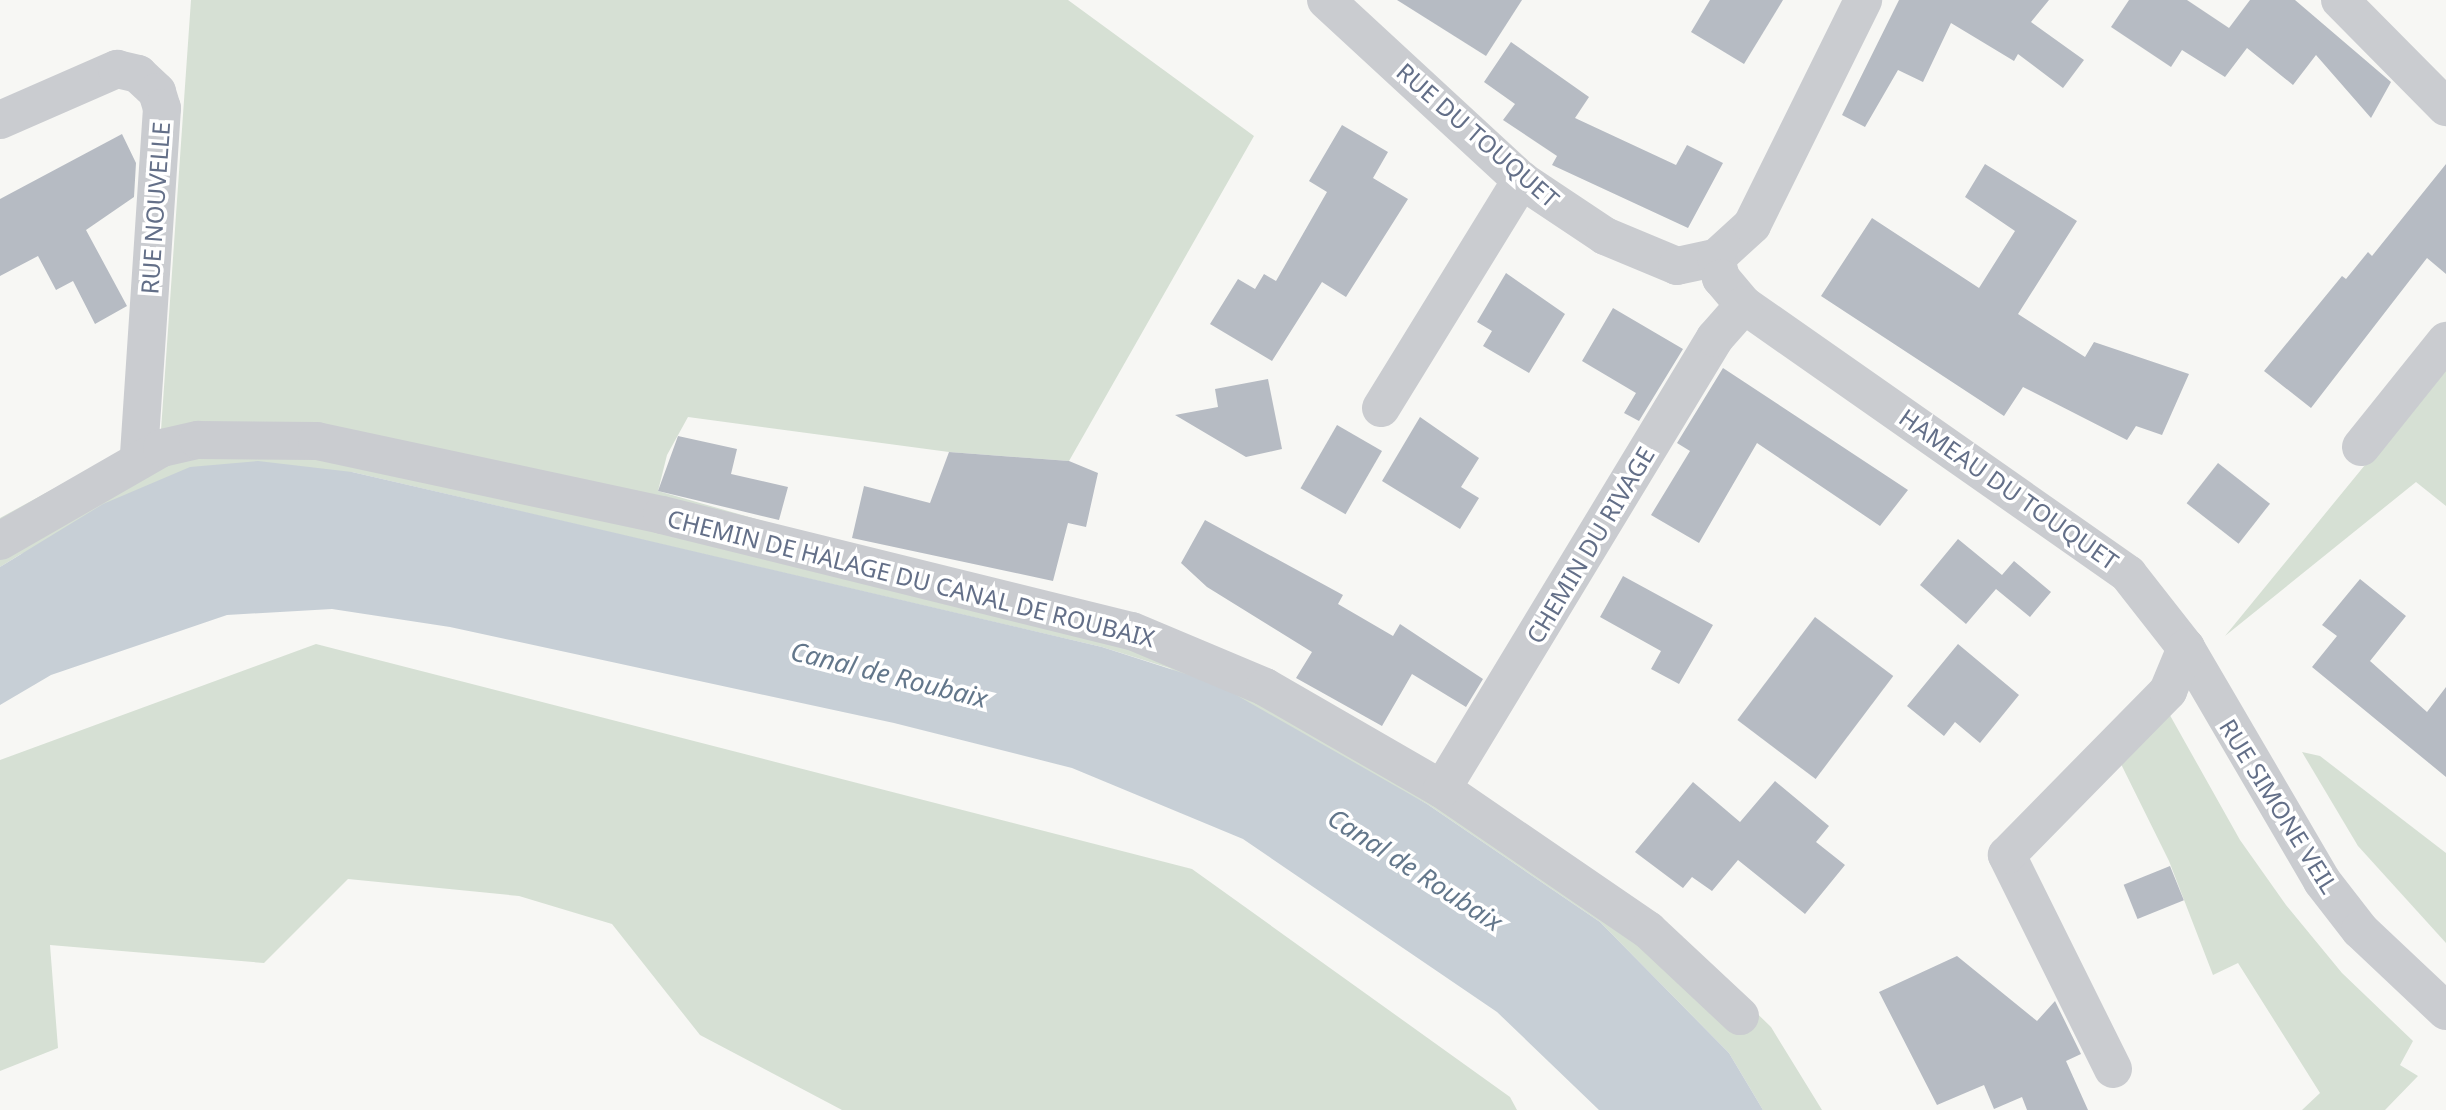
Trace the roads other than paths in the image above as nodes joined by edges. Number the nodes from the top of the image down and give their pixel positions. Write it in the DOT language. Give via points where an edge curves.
graph roads {
  1 [pos="1326,0"];
  2 [pos="1863,0"];
  3 [pos="2340,0"];
  4 [pos="2446,107"];
  5 [pos="0,120"];
  6 [pos="1521,180"];
  7 [pos="1716,258"];
  8 [pos="1744,305"];
  9 [pos="2446,341"];
  10 [pos="1381,408"];
  11 [pos="2361,447"];
  12 [pos="139,458"];
  13 [pos="0,541"];
  14 [pos="2186,648"];
  15 [pos="1442,789"];
  16 [pos="2446,1011"];
  17 [pos="1740,1016"];
  18 [pos="2113,1069"];
  1 -- 6 [label="street, RUE DU TOUQUET"];
  2 -- 7 [label="street" via="1752,225"];
  3 -- 4 [label="street"];
  5 -- 12 [label="street, RUE NOUVELLE" via="117,69 138,74 157,92 162,108"];
  6 -- 7 [label="street, RUE DU TOUQUET" via="1650,258 1677,266"];
  6 -- 10 [label="street"];
  7 -- 8 [label="street, HAMEAU DU TOUQUET" via="1721,278"];
  8 -- 14 [label="street, HAMEAU DU TOUQUET" via="2088,541 2129,574"];
  8 -- 15 [label="street, CHEMIN DU RIVAGE" via="1715,338"];
  9 -- 11 [label="street"];
  12 -- 13 [label="street, CHEMIN DE HALAGE DU CANAL DE ROUBAIX"];
  12 -- 15 [label="street, CHEMIN DE HALAGE DU CANAL DE ROUBAIX" via="198,440 267,438 361,447 891,570 1174,645 1309,710"];
  14 -- 16 [label="street, RUE SIMONE VEIL" via="2322,881 2360,930"];
  14 -- 18 [label="street" via="2168,691 2007,855"];
  15 -- 17 [label="street, CHEMIN DE HALAGE DU CANAL DE ROUBAIX" via="1648,930"];
}
